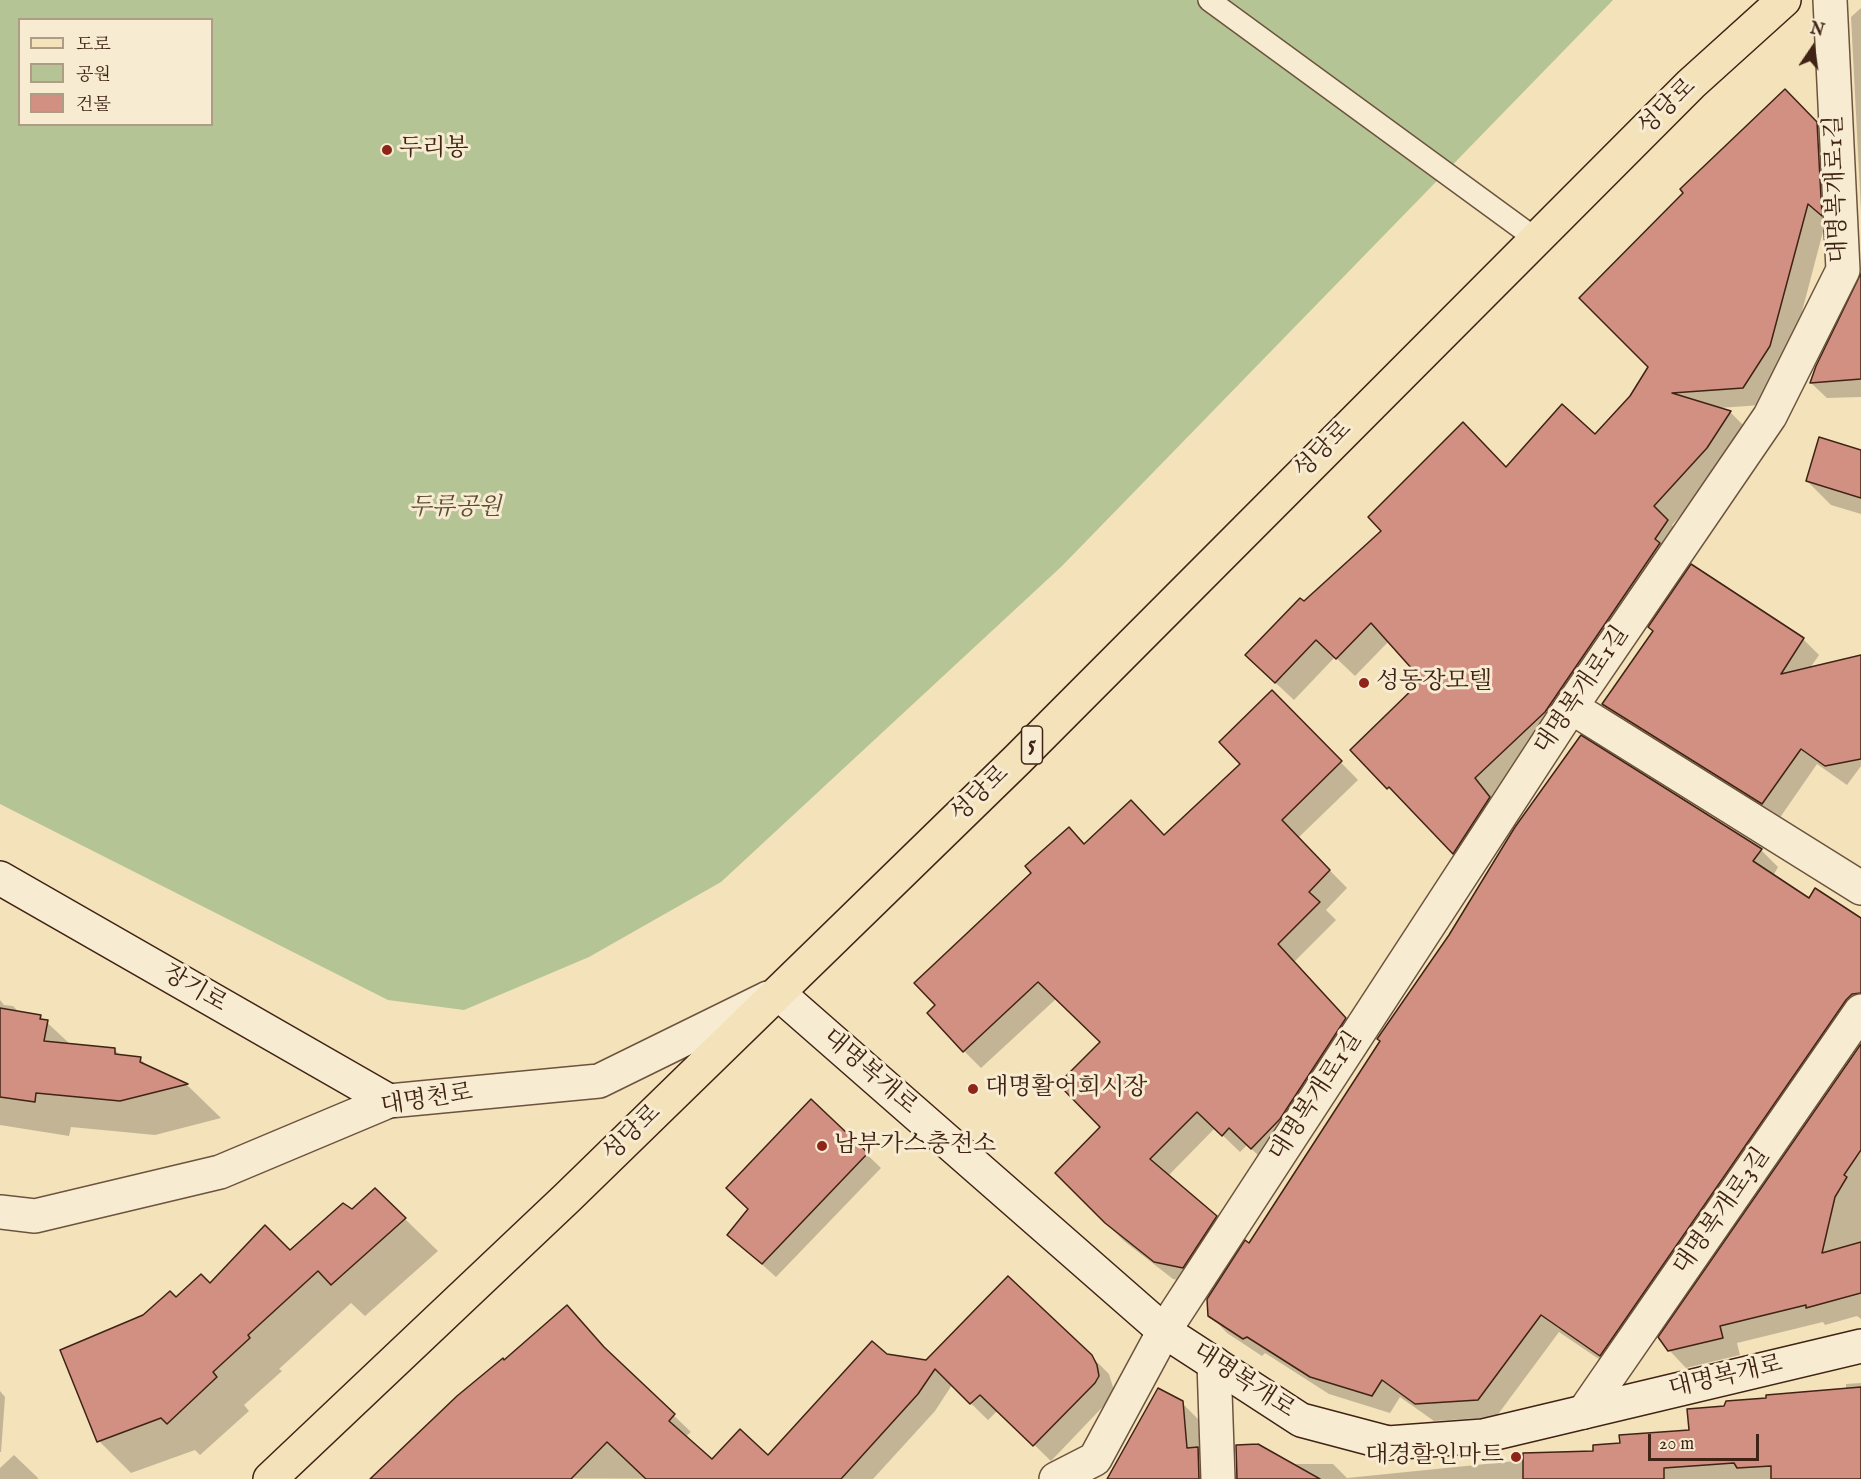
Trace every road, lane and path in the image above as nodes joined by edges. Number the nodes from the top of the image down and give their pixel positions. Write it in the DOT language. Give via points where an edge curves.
graph roads {
  1 [pos="1209,0"];
  2 [pos="1784,0"];
  3 [pos="1830,0"];
  4 [pos="1536,238"];
  5 [pos="1852,280"];
  6 [pos="1571,707"];
  7 [pos="0,878"];
  8 [pos="1861,888"];
  9 [pos="778,993"];
  10 [pos="1861,1011"];
  11 [pos="389,1101"];
  12 [pos="0,1212"];
  13 [pos="1164,1331"];
  14 [pos="1861,1346"];
  15 [pos="1214,1363"];
  16 [pos="1584,1412"];
  17 [pos="270,1479"];
  18 [pos="1056,1479"];
  19 [pos="1218,1479"];
  1 -- 4 [label="lane"];
  2 -- 4 [label="main road, 성당로 / 5" via="1691,84"];
  3 -- 5 [label="street, 대명복개로1길"];
  4 -- 9 [label="main road, 성당로 / 5" via="1018,759"];
  5 -- 6 [label="street, 대명복개로1길" via="1770,416"];
  6 -- 8 [label="street"];
  6 -- 13 [label="street, 대명복개로1길"];
  7 -- 11 [label="street, 장기로"];
  9 -- 11 [label="street, 대명천로" via="599,1081"];
  9 -- 13 [label="street, 대명복개로"];
  9 -- 17 [label="main road, 성당로 / 5"];
  10 -- 16 [label="street, 대명복개로3길"];
  11 -- 12 [label="street, 대명천로" via="220,1172 35,1216"];
  13 -- 15 [label="street, 대명복개로"];
  13 -- 18 [label="street, 대명복개로1길" via="1095,1459"];
  14 -- 16 [label="street, 대명복개로"];
  15 -- 16 [label="street, 대명복개로" via="1300,1420 1388,1443 1483,1436"];
  15 -- 19 [label="street"];
}
